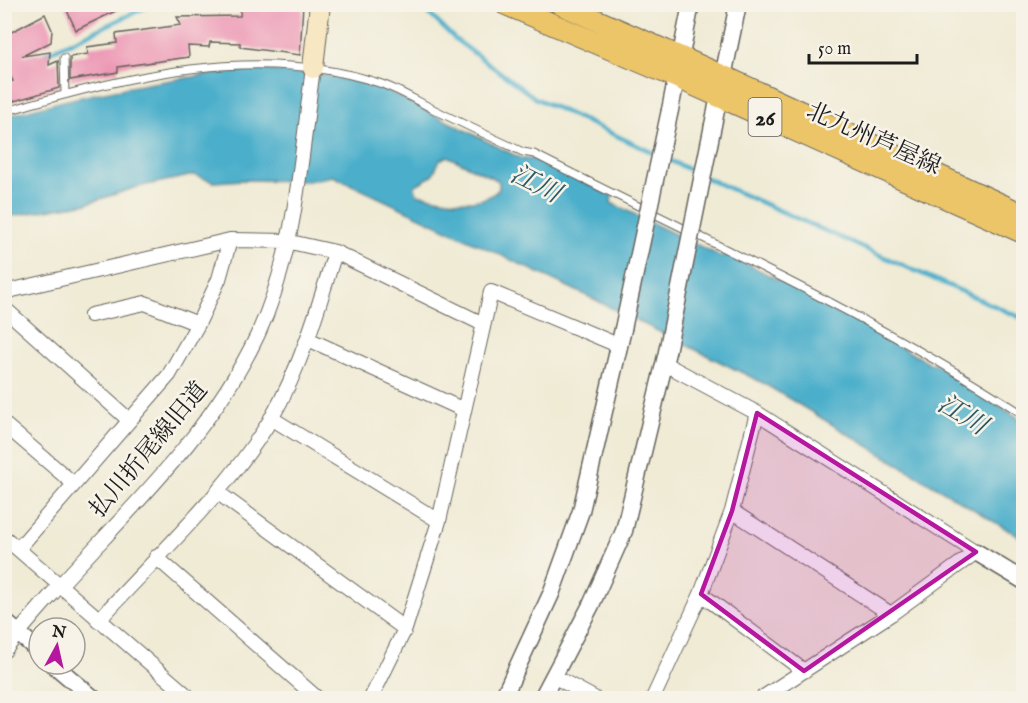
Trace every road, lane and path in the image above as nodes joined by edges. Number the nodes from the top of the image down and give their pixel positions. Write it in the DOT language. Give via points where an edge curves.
graph roads {
  1 [pos="320,4"];
  2 [pos="505,4"];
  3 [pos="560,4"];
  4 [pos="691,4"];
  5 [pos="738,4"];
  6 [pos="64,58"];
  7 [pos="678,67"];
  8 [pos="313,71"];
  9 [pos="721,86"];
  10 [pos="65,94"];
  11 [pos="4,112"];
  12 [pos="1023,215"];
  13 [pos="1023,233"];
  14 [pos="230,240"];
  15 [pos="286,241"];
  16 [pos="335,252"];
  17 [pos="4,292"];
  18 [pos="4,308"];
  19 [pos="91,315"];
  20 [pos="198,324"];
  21 [pos="483,324"];
  22 [pos="308,339"];
  23 [pos="620,346"];
  24 [pos="666,358"];
  25 [pos="464,410"];
  26 [pos="757,414"];
  27 [pos="1023,415"];
  28 [pos="271,418"];
  29 [pos="129,420"];
  30 [pos="4,424"];
  31 [pos="74,484"];
  32 [pos="217,492"];
  33 [pos="732,511"];
  34 [pos="439,521"];
  35 [pos="4,537"];
  36 [pos="18,549"];
  37 [pos="976,552"];
  38 [pos="156,557"];
  39 [pos="1023,581"];
  40 [pos="60,587"];
  41 [pos="701,594"];
  42 [pos="891,614"];
  43 [pos="4,621"];
  44 [pos="98,621"];
  45 [pos="405,629"];
  46 [pos="18,633"];
  47 [pos="27,641"];
  48 [pos="4,651"];
  49 [pos="804,670"];
  50 [pos="67,676"];
  51 [pos="555,677"];
  52 [pos="93,699"];
  53 [pos="190,699"];
  54 [pos="316,699"];
  55 [pos="371,699"];
  56 [pos="503,699"];
  57 [pos="542,699"];
  58 [pos="594,699"];
  59 [pos="653,699"];
  60 [pos="762,699"];
  1 -- 8 [label="main road"];
  2 -- 7 [label="main road, 北九州芦屋線 / 26"];
  3 -- 7 [label="main road, 北九州芦屋線 / 26"];
  4 -- 7 [label="street"];
  5 -- 9 [label="street"];
  6 -- 10 [label="lane"];
  7 -- 9 [label="main road, 北九州芦屋線 / 26"];
  7 -- 23 [label="street, bridge"];
  8 -- 10 [label="lane" via="253,63 136,78"];
  8 -- 15 [label="street, 払川折尾線旧道" via="297,191"];
  8 -- 27 [label="lane" via="382,84 612,191 875,326"];
  9 -- 12 [label="main road, 北九州芦屋線 / 26"];
  9 -- 13 [label="main road, 北九州芦屋線 / 26"];
  9 -- 24 [label="street, bridge"];
  10 -- 11 [label="lane"];
  14 -- 15 [label="street"];
  14 -- 17 [label="street"];
  14 -- 20 [label="street" via="219,279"];
  15 -- 16 [label="street"];
  15 -- 40 [label="street, 払川折尾線旧道" via="277,284 259,332 231,385 192,440"];
  16 -- 21 [label="street"];
  16 -- 22 [label="street"];
  18 -- 29 [label="street"];
  19 -- 20 [label="street" via="144,303"];
  20 -- 29 [label="street" via="169,375"];
  21 -- 23 [label="street" via="491,292"];
  21 -- 25 [label="street"];
  22 -- 25 [label="street"];
  22 -- 28 [label="street"];
  23 -- 56 [label="street" via="581,511 551,594"];
  24 -- 26 [label="street"];
  24 -- 51 [label="street" via="624,531"];
  25 -- 34 [label="street"];
  26 -- 33 [label="street"];
  26 -- 37 [label="street"];
  28 -- 32 [label="street"];
  28 -- 34 [label="street"];
  29 -- 31 [label="street"];
  30 -- 31 [label="street"];
  31 -- 36 [label="street"];
  32 -- 38 [label="street"];
  32 -- 45 [label="street"];
  33 -- 41 [label="street"];
  33 -- 42 [label="street"];
  34 -- 45 [label="street"];
  35 -- 36 [label="street"];
  36 -- 40 [label="street"];
  37 -- 39 [label="street"];
  37 -- 42 [label="street"];
  38 -- 44 [label="street"];
  38 -- 54 [label="street"];
  40 -- 44 [label="street"];
  40 -- 46 [label="street, 払川折尾線旧道"];
  41 -- 49 [label="street"];
  41 -- 59 [label="street"];
  42 -- 49 [label="street"];
  43 -- 46 [label="street"];
  44 -- 53 [label="street"];
  45 -- 55 [label="street"];
  46 -- 47 [label="street"];
  46 -- 48 [label="street, 払川折尾線旧道"];
  49 -- 60 [label="street"];
  50 -- 52 [label="street"];
  51 -- 57 [label="street"];
  51 -- 58 [label="street"];
}
